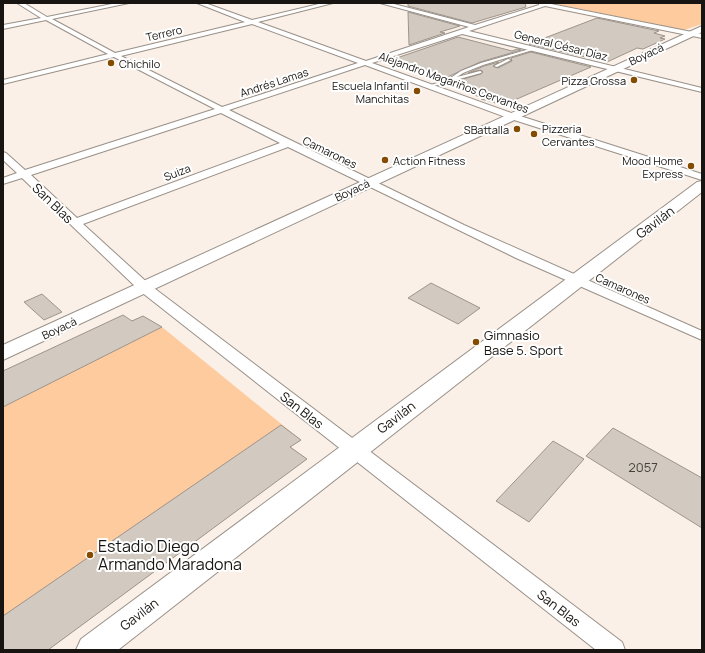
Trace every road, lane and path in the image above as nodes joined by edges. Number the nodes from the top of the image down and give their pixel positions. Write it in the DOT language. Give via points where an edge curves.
graph roads {
  1 [pos="20,3"];
  2 [pos="126,3"];
  3 [pos="200,3"];
  4 [pos="330,3"];
  5 [pos="383,3"];
  6 [pos="537,3"];
  7 [pos="548,4"];
  8 [pos="46,19"];
  9 [pos="253,22"];
  10 [pos="3,27"];
  11 [pos="475,28"];
  12 [pos="702,29"];
  13 [pos="462,32"];
  14 [pos="692,34"];
  15 [pos="702,36"];
  16 [pos="534,50"];
  17 [pos="115,55"];
  18 [pos="516,56"];
  19 [pos="367,63"];
  20 [pos="496,66"];
  21 [pos="615,69"];
  22 [pos="480,72"];
  23 [pos="450,80"];
  24 [pos="3,82"];
  25 [pos="430,86"];
  26 [pos="702,90"];
  27 [pos="222,110"];
  28 [pos="514,117"];
  29 [pos="287,144"];
  30 [pos="3,155"];
  31 [pos="23,174"];
  32 [pos="702,177"];
  33 [pos="3,180"];
  34 [pos="367,183"];
  35 [pos="702,186"];
  36 [pos="75,223"];
  37 [pos="577,281"];
  38 [pos="145,288"];
  39 [pos="702,336"];
  40 [pos="3,354"];
  41 [pos="354,449"];
  42 [pos="92,650"];
  43 [pos="614,650"];
  1 -- 8 [label="street, Camarones"];
  2 -- 8 [label="street"];
  3 -- 9 [label="street, Alejandro Magariños Cervantes"];
  4 -- 9 [label="street, Terrero"];
  5 -- 11 [label="street"];
  6 -- 7 [label="street"];
  7 -- 11 [label="street, Andrés Lamas"];
  7 -- 14 [label="street"];
  8 -- 10 [label="street"];
  8 -- 17 [label="street, Camarones"];
  9 -- 17 [label="street, Terrero"];
  9 -- 19 [label="street, Alejandro Magariños Cervantes"];
  11 -- 13 [label="street, Andrés Lamas"];
  12 -- 14 [label="street, Boyacá"];
  13 -- 16 [label="street, General César Díaz"];
  13 -- 19 [label="street, Andrés Lamas"];
  14 -- 15 [label="street"];
  14 -- 21 [label="street, Boyacá"];
  16 -- 18 [label="lane"];
  16 -- 21 [label="street, General César Díaz"];
  17 -- 24 [label="street, Terrero"];
  17 -- 27 [label="street, Camarones"];
  18 -- 20 [label="lane"];
  18 -- 23 [label="lane" via="482,64"];
  19 -- 25 [label="street, Alejandro Magariños Cervantes"];
  19 -- 27 [label="street, Andrés Lamas"];
  21 -- 26 [label="street, General César Díaz"];
  21 -- 28 [label="street, Boyacá"];
  22 -- 23 [label="lane"];
  23 -- 25 [label="lane"];
  25 -- 28 [label="street, Alejandro Magariños Cervantes"];
  27 -- 29 [label="street, Camarones"];
  27 -- 31 [label="street, Andrés Lamas"];
  28 -- 32 [label="street, Alejandro Magariños Cervantes"];
  28 -- 34 [label="street, Boyacá"];
  29 -- 34 [label="street, Camarones"];
  29 -- 36 [label="street, Suiza"];
  30 -- 31 [label="street, San Blas"];
  31 -- 33 [label="street, Andrés Lamas"];
  31 -- 36 [label="street, San Blas"];
  34 -- 37 [label="street, Camarones"];
  34 -- 38 [label="street, Boyacá"];
  35 -- 37 [label="street, Gavilán"];
  36 -- 38 [label="street, San Blas"];
  37 -- 39 [label="street, Camarones"];
  37 -- 41 [label="street, Gavilán"];
  38 -- 40 [label="street, Boyacá"];
  38 -- 41 [label="street, San Blas"];
  41 -- 42 [label="street, Gavilán"];
  41 -- 43 [label="street, San Blas"];
}
